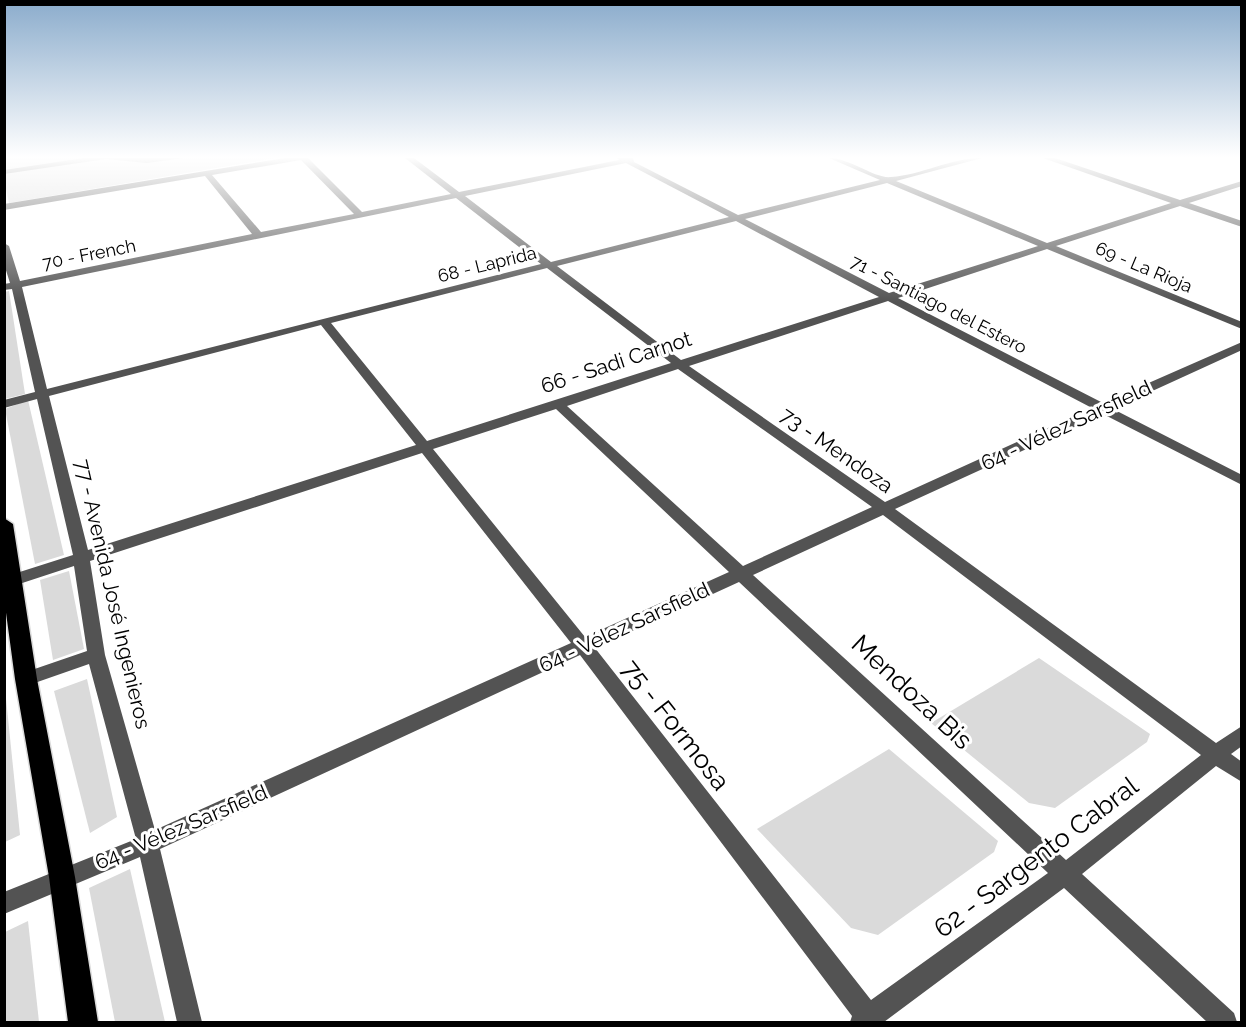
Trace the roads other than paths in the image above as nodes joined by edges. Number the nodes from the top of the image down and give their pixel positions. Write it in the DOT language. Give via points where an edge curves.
graph roads {
  1 [pos="234,206"];
  2 [pos="351,206"];
  3 [pos="406,206"];
  4 [pos="474,206"];
  5 [pos="710,206"];
  6 [pos="787,206"];
  7 [pos="950,206"];
  8 [pos="1171,206"];
  9 [pos="1189,206"];
  10 [pos="362,216"];
  11 [pos="734,219"];
  12 [pos="1242,224"];
  13 [pos="259,236"];
  14 [pos="4,246"];
  15 [pos="1049,246"];
  16 [pos="552,265"];
  17 [pos="10,286"];
  18 [pos="886,296"];
  19 [pos="324,321"];
  20 [pos="1242,326"];
  21 [pos="1242,345"];
  22 [pos="680,365"];
  23 [pos="40,394"];
  24 [pos="4,404"];
  25 [pos="559,405"];
  26 [pos="1102,407"];
  27 [pos="424,447"];
  28 [pos="1242,481"];
  29 [pos="885,509"];
  30 [pos="4,524"];
  31 [pos="81,556"];
  32 [pos="741,572"];
  33 [pos="8,582"];
  34 [pos="583,646"];
  35 [pos="96,655"];
  36 [pos="26,679"];
  37 [pos="1242,734"];
  38 [pos="1216,755"];
  39 [pos="1242,774"];
  40 [pos="148,844"];
  41 [pos="1065,874"];
  42 [pos="62,877"];
  43 [pos="4,903"];
  44 [pos="868,1021"];
  45 [pos="83,1023"];
  46 [pos="190,1023"];
  47 [pos="1225,1023"];
  1 -- 13 [label="street"];
  2 -- 10 [label="street"];
  3 -- 10 [label="street, 70 - French"];
  4 -- 16 [label="street, 73 - Mendoza"];
  5 -- 11 [label="street, 71 - Santiago del Estero"];
  6 -- 11 [label="street, 68 - Laprida"];
  7 -- 15 [label="street, 69 - La Rioja"];
  8 -- 15 [label="street, 66 - Sadi Carnot"];
  9 -- 12 [label="street"];
  10 -- 13 [label="street, 70 - French"];
  11 -- 16 [label="street, 68 - Laprida"];
  11 -- 18 [label="street, 71 - Santiago del Estero"];
  13 -- 17 [label="street, 70 - French"];
  14 -- 17 [label="street, 77 - Avenida José Ingenieros"];
  15 -- 18 [label="street, 66 - Sadi Carnot"];
  15 -- 20 [label="street, 69 - La Rioja"];
  16 -- 19 [label="street, 68 - Laprida"];
  16 -- 22 [label="street, 73 - Mendoza"];
  17 -- 23 [label="street, 77 - Avenida José Ingenieros"];
  18 -- 22 [label="street, 66 - Sadi Carnot"];
  18 -- 26 [label="street, 71 - Santiago del Estero"];
  19 -- 23 [label="street, 68 - Laprida"];
  19 -- 27 [label="street, 75 - Formosa"];
  21 -- 26 [label="street, 64 - Vélez Sarsfield"];
  22 -- 25 [label="street, 66 - Sadi Carnot"];
  22 -- 29 [label="street, 73 - Mendoza"];
  23 -- 24 [label="street, 68 - Laprida"];
  23 -- 31 [label="street, 77 - Avenida José Ingenieros"];
  25 -- 27 [label="street, 66 - Sadi Carnot"];
  25 -- 32 [label="street, Mendoza Bis"];
  26 -- 28 [label="street, 71 - Santiago del Estero"];
  26 -- 29 [label="street, 64 - Vélez Sarsfield"];
  27 -- 31 [label="street, 66 - Sadi Carnot"];
  27 -- 34 [label="street, 75 - Formosa"];
  29 -- 32 [label="street, 64 - Vélez Sarsfield"];
  29 -- 38 [label="street, 73 - Mendoza"];
  30 -- 33 [label="highway"];
  31 -- 33 [label="street, 66 - Sadi Carnot"];
  31 -- 35 [label="street, 77 - Avenida José Ingenieros"];
  32 -- 34 [label="street, 64 - Vélez Sarsfield"];
  32 -- 41 [label="street, Mendoza Bis"];
  33 -- 36 [label="highway"];
  34 -- 40 [label="street, 64 - Vélez Sarsfield"];
  34 -- 44 [label="street, 75 - Formosa"];
  35 -- 36 [label="street"];
  35 -- 40 [label="street, 77 - Avenida José Ingenieros"];
  36 -- 42 [label="highway"];
  37 -- 38 [label="street, 62 - Sargento Cabral"];
  38 -- 39 [label="street, 73 - Mendoza"];
  38 -- 41 [label="street, 62 - Sargento Cabral"];
  40 -- 42 [label="street, 64 - Vélez Sarsfield"];
  40 -- 46 [label="street, 77 - Avenida José Ingenieros"];
  41 -- 44 [label="street, 62 - Sargento Cabral"];
  41 -- 47 [label="street, Mendoza Bis"];
  42 -- 43 [label="street, 64 - Vélez Sarsfield"];
  42 -- 45 [label="highway"];
}
